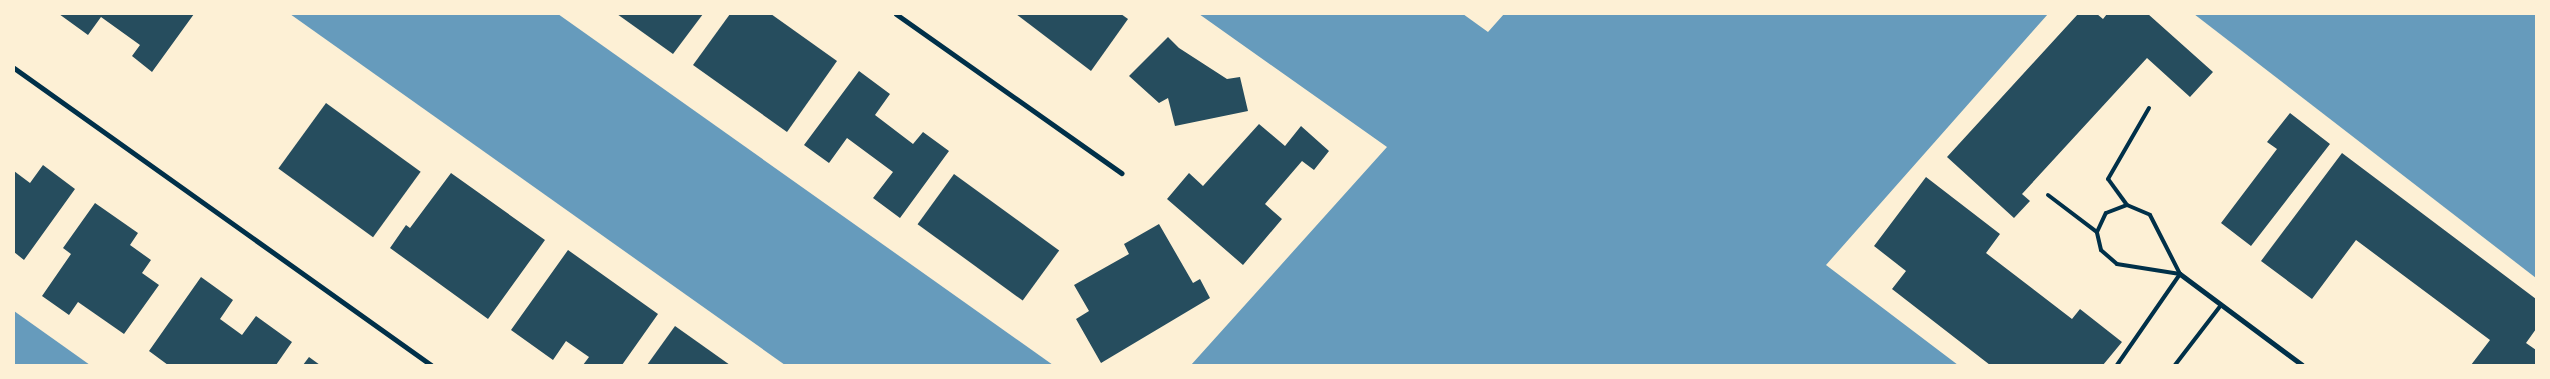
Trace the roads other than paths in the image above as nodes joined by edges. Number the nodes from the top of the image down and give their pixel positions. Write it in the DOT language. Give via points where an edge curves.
graph roads {
  1 [pos="896,14"];
  2 [pos="14,68"];
  3 [pos="2149,108"];
  4 [pos="1121,173"];
  5 [pos="2048,195"];
  6 [pos="2128,205"];
  7 [pos="2097,232"];
  8 [pos="2180,274"];
  9 [pos="2221,305"];
  10 [pos="432,365"];
  11 [pos="2117,365"];
  12 [pos="2176,365"];
  13 [pos="2302,365"];
  1 -- 4 [label="street"];
  2 -- 10 [label="street"];
  3 -- 6 [label="lane" via="2108,179"];
  5 -- 7 [label="lane"];
  6 -- 7 [label="lane" via="2106,213"];
  6 -- 8 [label="lane" via="2150,215"];
  7 -- 8 [label="lane" via="2101,250 2117,264"];
  8 -- 9 [label="street"];
  8 -- 11 [label="lane"];
  9 -- 12 [label="lane"];
  9 -- 13 [label="street"];
}
